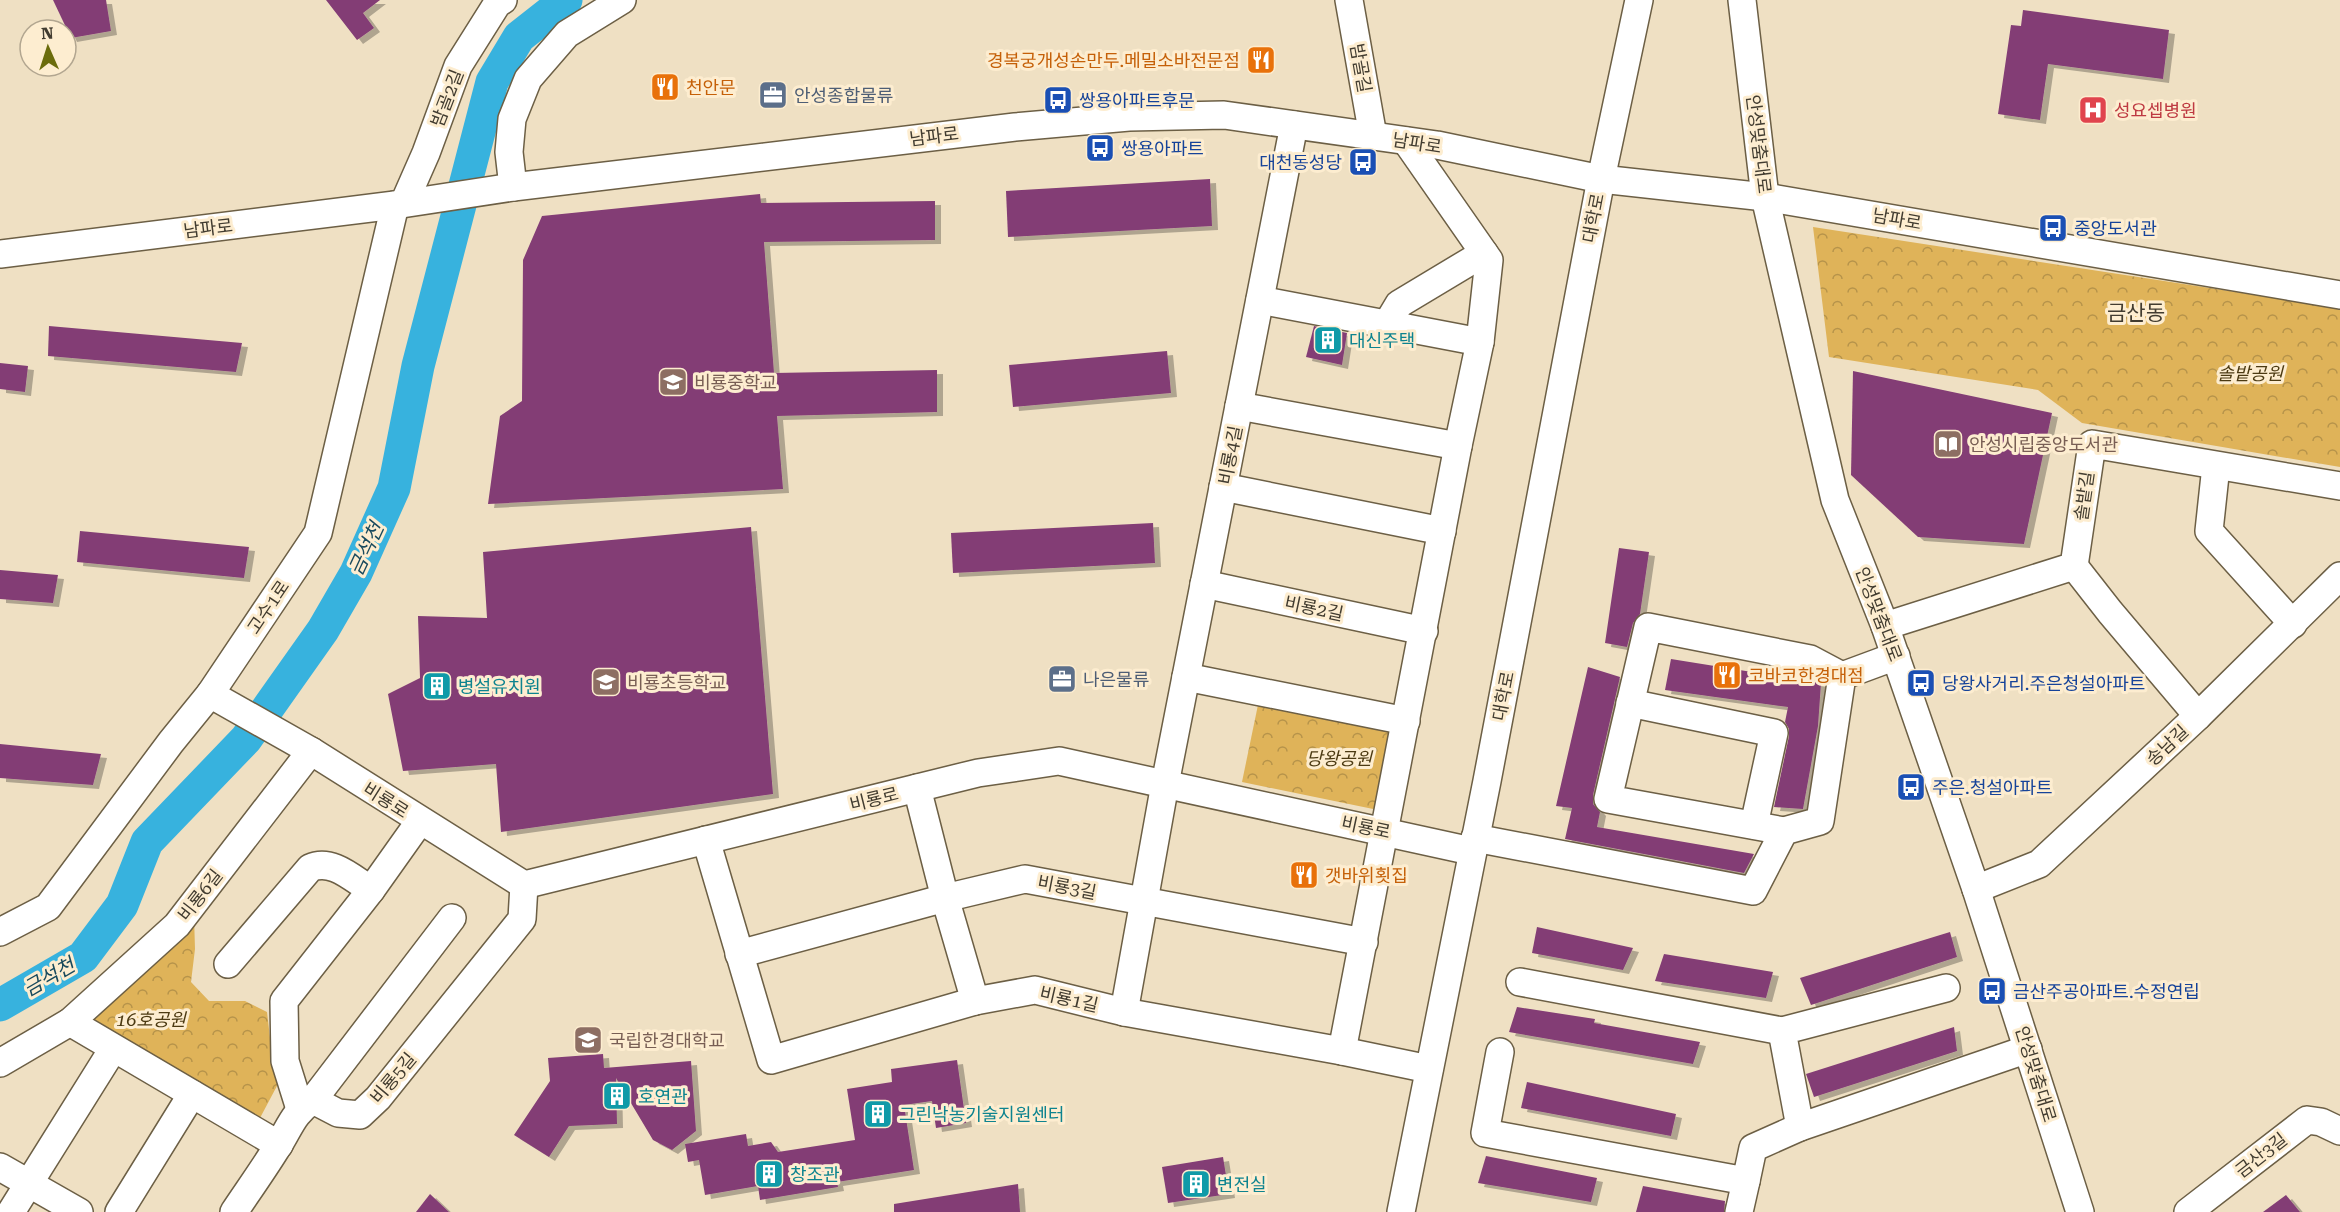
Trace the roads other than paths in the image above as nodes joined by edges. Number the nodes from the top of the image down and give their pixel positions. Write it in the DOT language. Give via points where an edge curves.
graph roads {
  1 [pos="503,0"];
  2 [pos="622,0"];
  3 [pos="1349,0"];
  4 [pos="1639,0"];
  5 [pos="1742,0"];
  6 [pos="1294,125"];
  7 [pos="1373,136"];
  8 [pos="1406,141"];
  9 [pos="1601,179"];
  10 [pos="501,189"];
  11 [pos="1765,197"];
  12 [pos="405,203"];
  13 [pos="1485,253"];
  14 [pos="0,254"];
  15 [pos="2340,295"];
  16 [pos="1260,300"];
  17 [pos="1387,324"];
  18 [pos="1480,342"];
  19 [pos="1239,406"];
  20 [pos="1458,447"];
  21 [pos="2216,466"];
  22 [pos="2340,486"];
  23 [pos="1223,487"];
  24 [pos="1442,531"];
  25 [pos="2074,566"];
  26 [pos="2340,576"];
  27 [pos="1204,584"];
  28 [pos="2293,624"];
  29 [pos="1886,626"];
  30 [pos="1424,631"];
  31 [pos="1896,656"];
  32 [pos="1842,676"];
  33 [pos="1186,677"];
  34 [pos="210,694"];
  35 [pos="1630,704"];
  36 [pos="2198,716"];
  37 [pos="1406,721"];
  38 [pos="311,751"];
  39 [pos="1165,784"];
  40 [pos="917,788"];
  41 [pos="420,821"];
  42 [pos="1754,825"];
  43 [pos="1383,831"];
  44 [pos="1784,831"];
  45 [pos="706,840"];
  46 [pos="1473,845"];
  47 [pos="524,885"];
  48 [pos="1976,889"];
  49 [pos="371,890"];
  50 [pos="945,898"];
  51 [pos="1144,902"];
  52 [pos="452,918"];
  53 [pos="0,932"];
  54 [pos="1364,942"];
  55 [pos="739,954"];
  56 [pos="228,964"];
  57 [pos="1520,982"];
  58 [pos="1946,988"];
  59 [pos="975,1000"];
  60 [pos="1124,1012"];
  61 [pos="70,1022"];
  62 [pos="1782,1031"];
  63 [pos="113,1049"];
  64 [pos="2028,1049"];
  65 [pos="1342,1051"];
  66 [pos="1500,1052"];
  67 [pos="0,1062"];
  68 [pos="1429,1069"];
  69 [pos="192,1094"];
  70 [pos="306,1104"];
  71 [pos="1800,1127"];
  72 [pos="2340,1131"];
  73 [pos="279,1145"];
  74 [pos="0,1167"];
  75 [pos="1746,1181"];
  76 [pos="30,1183"];
  77 [pos="11,1212"];
  78 [pos="79,1212"];
  79 [pos="118,1212"];
  80 [pos="234,1212"];
  81 [pos="1401,1212"];
  82 [pos="1739,1212"];
  83 [pos="2080,1212"];
  84 [pos="2188,1212"];
  1 -- 12 [label="street, 밤골2길" via="458,66"];
  2 -- 10 [label="street" via="567,34 528,79 512,119"];
  3 -- 7 [label="street, 밤골길"];
  4 -- 9 [label="street, 대학로"];
  5 -- 11 [label="street, 안성맞춤대로"];
  6 -- 7 [label="street, 남파로"];
  6 -- 10 [label="street, 남파로" via="1224,115 1129,117 1015,127"];
  6 -- 16 [label="street, 비룡4길"];
  7 -- 8 [label="street, 남파로"];
  8 -- 9 [label="street, 남파로"];
  8 -- 13 [label="street"];
  9 -- 11 [label="street, 남파로"];
  9 -- 46 [label="street, 대학로"];
  10 -- 12 [label="street, 남파로"];
  11 -- 15 [label="street, 남파로"];
  11 -- 29 [label="street, 안성맞춤대로" via="1836,500"];
  12 -- 14 [label="street, 남파로"];
  12 -- 34 [label="street, 고수1로" via="318,533"];
  13 -- 17 [label="street" via="1399,304"];
  13 -- 18 [label="street" via="1490,260"];
  16 -- 17 [label="street"];
  16 -- 19 [label="street, 비룡4길"];
  17 -- 18 [label="street"];
  18 -- 20 [label="street"];
  19 -- 20 [label="street"];
  19 -- 23 [label="street, 비룡4길"];
  20 -- 24 [label="street"];
  21 -- 22 [label="street, 솔밭길"];
  21 -- 25 [label="street, 솔밭길" via="2092,444"];
  21 -- 28 [label="street" via="2209,531"];
  23 -- 24 [label="street"];
  23 -- 27 [label="street, 비룡4길"];
  24 -- 30 [label="street"];
  25 -- 29 [label="street"];
  25 -- 36 [label="street"];
  26 -- 28 [label="street, 송남길"];
  27 -- 30 [label="street, 비룡2길"];
  27 -- 33 [label="street, 비룡4길"];
  28 -- 36 [label="street, 송남길"];
  29 -- 31 [label="street, 안성맞춤대로"];
  30 -- 37 [label="street"];
  31 -- 32 [label="street"];
  31 -- 48 [label="street, 안성맞춤대로"];
  32 -- 35 [label="street" via="1809,660 1648,627"];
  32 -- 44 [label="street" via="1820,821"];
  33 -- 37 [label="street"];
  33 -- 39 [label="street, 비룡4길"];
  34 -- 38 [label="street, 비룡로"];
  34 -- 53 [label="street, 고수1로" via="48,907"];
  35 -- 42 [label="street" via="1774,733"];
  35 -- 42 [label="street" via="1608,799"];
  36 -- 48 [label="street, 송남길" via="2039,864"];
  37 -- 43 [label="street"];
  38 -- 41 [label="street, 비룡로"];
  38 -- 61 [label="street, 비룡6길" via="177,925"];
  39 -- 40 [label="street, 비룡로" via="1059,761 978,773"];
  39 -- 43 [label="street, 비룡로"];
  39 -- 51 [label="street, 비룡4길"];
  40 -- 45 [label="street, 비룡로"];
  40 -- 50 [label="street"];
  41 -- 47 [label="street, 비룡로"];
  41 -- 49 [label="street"];
  42 -- 44 [label="street"];
  43 -- 46 [label="street, 비룡로"];
  43 -- 54 [label="street"];
  44 -- 46 [label="street, 비룡로" via="1753,891"];
  45 -- 47 [label="street, 비룡로"];
  45 -- 55 [label="street, 비룡1길"];
  46 -- 68 [label="street, 대학로"];
  47 -- 70 [label="street, 비룡5길" via="522,919 378,1098 360,1115"];
  48 -- 64 [label="street, 안성맞춤대로"];
  49 -- 56 [label="street" via="331,866 310,868"];
  49 -- 70 [label="street" via="285,1001 285,1061"];
  50 -- 51 [label="street, 비룡3길" via="1025,879"];
  50 -- 55 [label="street, 비룡3길"];
  50 -- 59 [label="street"];
  51 -- 54 [label="street, 비룡3길"];
  51 -- 60 [label="street, 비룡4길"];
  52 -- 70 [label="street"];
  54 -- 65 [label="street"];
  55 -- 59 [label="street, 비룡1길" via="771,1060"];
  57 -- 62 [label="street"];
  58 -- 62 [label="street"];
  59 -- 60 [label="street, 비룡1길" via="1035,990"];
  60 -- 65 [label="street, 비룡1길"];
  61 -- 63 [label="street"];
  61 -- 67 [label="street, 비룡6길"];
  62 -- 71 [label="street"];
  63 -- 69 [label="street"];
  63 -- 76 [label="street"];
  64 -- 71 [label="street"];
  64 -- 83 [label="street, 안성맞춤대로"];
  65 -- 68 [label="street, 비룡1길"];
  66 -- 75 [label="street" via="1485,1133"];
  68 -- 81 [label="street, 대학로"];
  69 -- 73 [label="street"];
  69 -- 79 [label="street"];
  70 -- 73 [label="street" via="289,1123"];
  71 -- 75 [label="street" via="1753,1148"];
  72 -- 84 [label="street, 금산3길" via="2307,1120"];
  73 -- 80 [label="street"];
  74 -- 76 [label="street"];
  75 -- 82 [label="street"];
  76 -- 77 [label="street"];
  76 -- 78 [label="street"];
}
